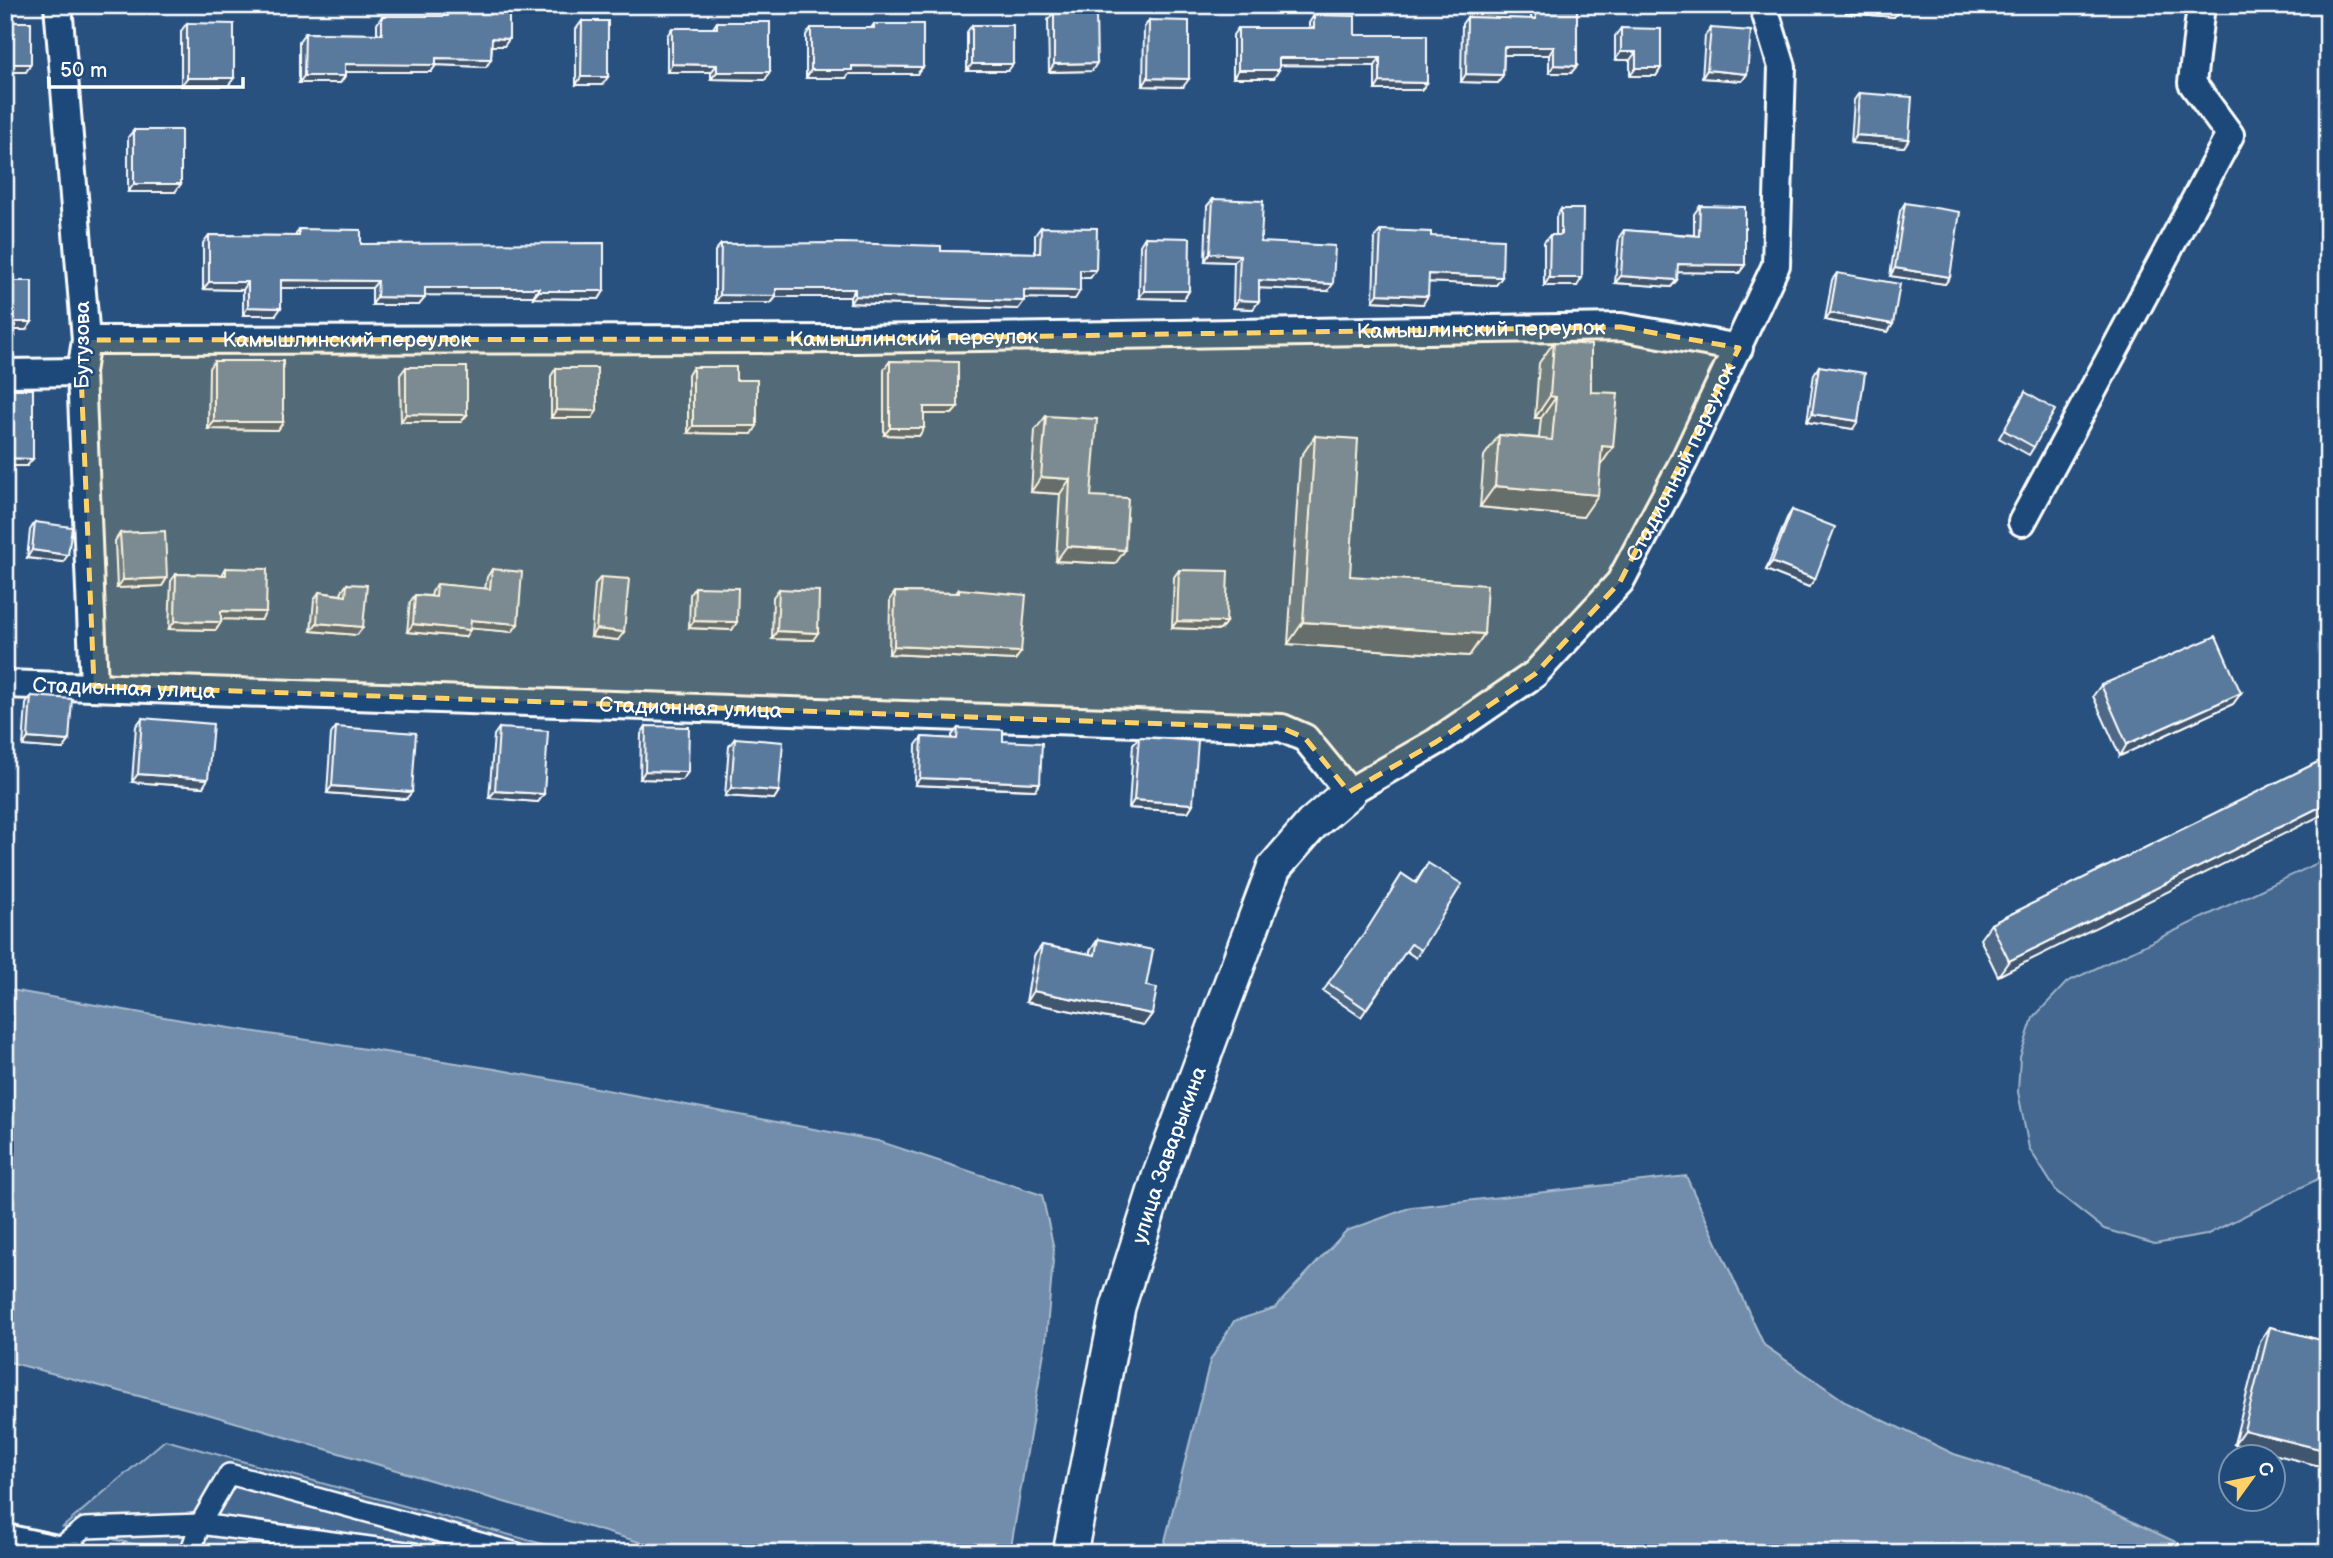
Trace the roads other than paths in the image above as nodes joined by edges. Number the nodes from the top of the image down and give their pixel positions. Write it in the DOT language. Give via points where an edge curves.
graph roads {
  1 [pos="58,5"];
  2 [pos="1763,5"];
  3 [pos="2201,5"];
  4 [pos="86,340"];
  5 [pos="1739,348"];
  6 [pos="81,372"];
  7 [pos="5,373"];
  8 [pos="2022,522"];
  9 [pos="5,684"];
  10 [pos="94,686"];
  11 [pos="1349,792"];
  12 [pos="200,1524"];
  13 [pos="261,1530"];
  14 [pos="5,1538"];
  15 [pos="67,1551"];
  16 [pos="190,1553"];
  17 [pos="311,1553"];
  18 [pos="414,1553"];
  19 [pos="517,1553"];
  20 [pos="1070,1553"];
  1 -- 4 [label="street, Бутузова"];
  2 -- 5 [label="street, Стадионный переулок" via="1782,67 1776,265"];
  3 -- 8 [label="street" via="2192,83 2230,135"];
  4 -- 5 [label="street, Камышлинский переулок" via="857,339 1621,327"];
  4 -- 6 [label="street, Бутузова"];
  5 -- 11 [label="street, Стадионный переулок" via="1620,582 1535,674 1436,742"];
  6 -- 7 [label="street"];
  6 -- 10 [label="street, Бутузова"];
  9 -- 10 [label="street, Стадионная улица"];
  10 -- 11 [label="street, Стадионная улица" via="1282,728 1305,738"];
  11 -- 20 [label="street, улица Заварыкина" via="1312,824 1274,868 1160,1174 1118,1307"];
  12 -- 13 [label="street"];
  12 -- 15 [label="street" via="85,1528"];
  12 -- 16 [label="street"];
  12 -- 19 [label="street" via="229,1474"];
  13 -- 17 [label="street"];
  13 -- 18 [label="street"];
  14 -- 15 [label="street"];
}
